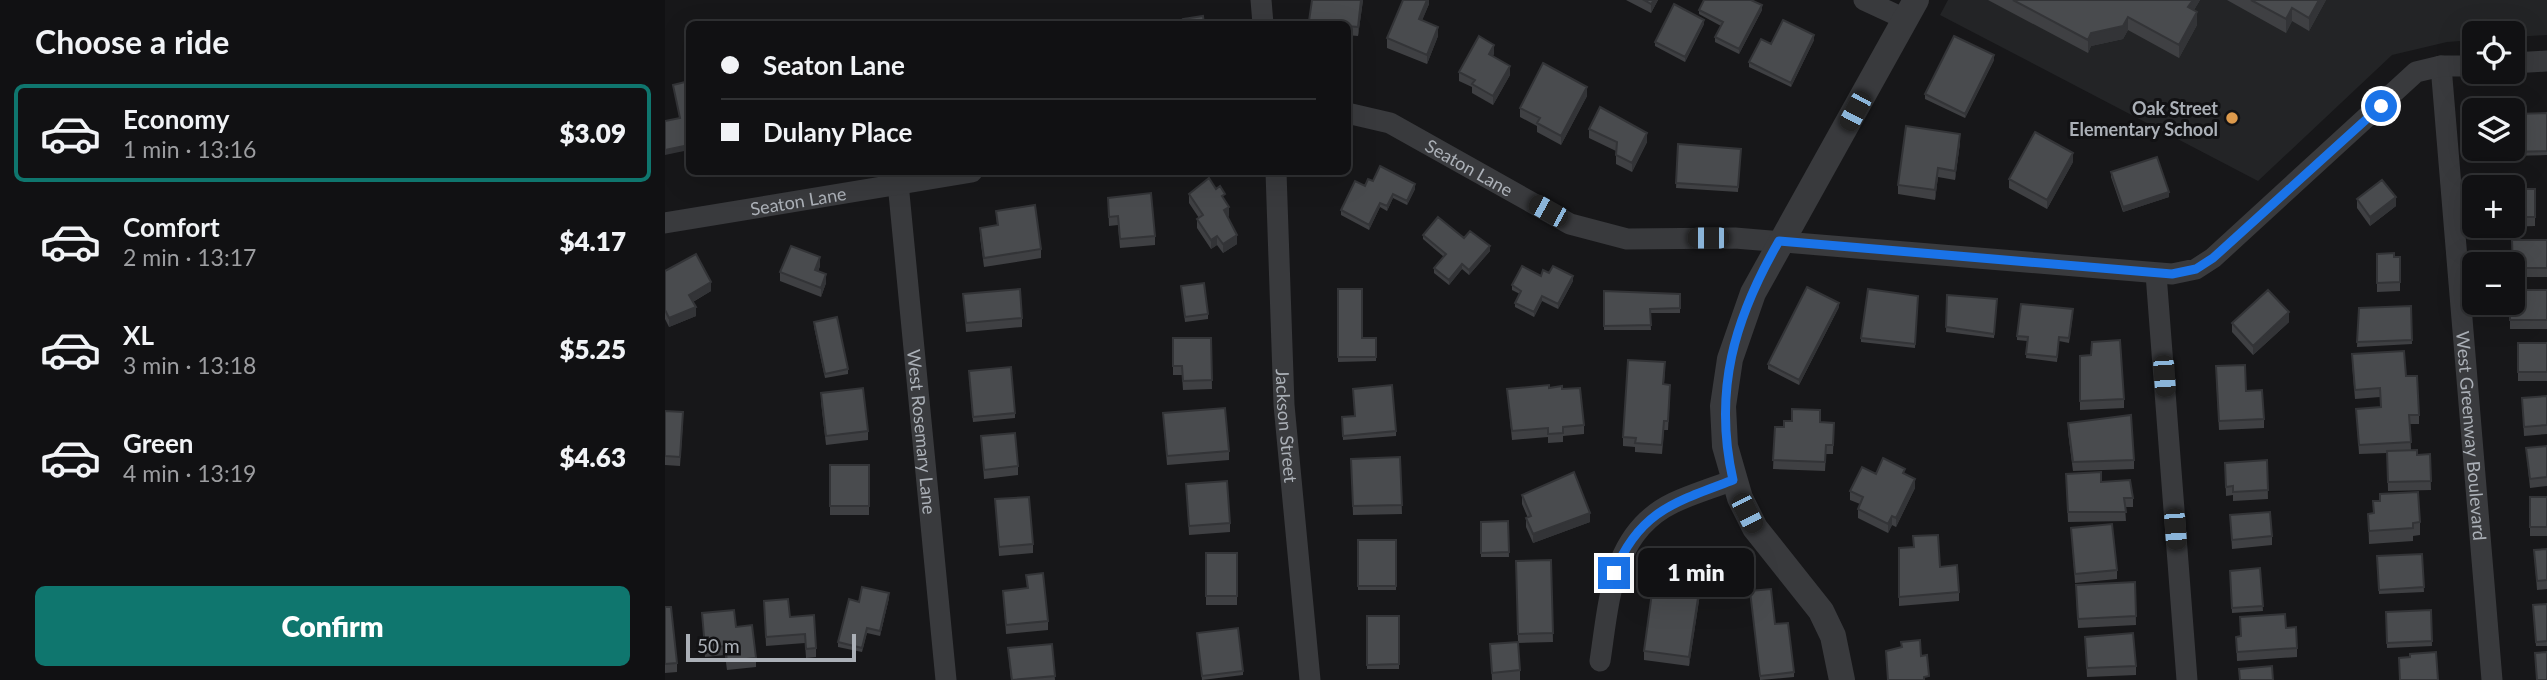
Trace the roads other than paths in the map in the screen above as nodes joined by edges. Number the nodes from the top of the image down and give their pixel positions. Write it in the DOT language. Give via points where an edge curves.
graph roads {
  1 [pos="1261,0"];
  2 [pos="1864,0"];
  3 [pos="1910,9"];
  4 [pos="1263,21"];
  5 [pos="2547,61"];
  6 [pos="2525,62"];
  7 [pos="2441,66"];
  8 [pos="2462,66"];
  9 [pos="1351,114"];
  10 [pos="952,175"];
  11 [pos="1276,175"];
  12 [pos="898,183"];
  13 [pos="665,223"];
  14 [pos="1779,241"];
  15 [pos="2156,274"];
  16 [pos="1733,480"];
  17 [pos="1599,661"];
  18 [pos="946,680"];
  19 [pos="1310,680"];
  20 [pos="1842,680"];
  21 [pos="2187,680"];
  22 [pos="2492,680"];
  1 -- 4 [label="street"];
  2 -- 3 [label="street"];
  3 -- 14 [label="street" via="1804,204"];
  5 -- 6 [label="street"];
  7 -- 8 [label="street, Seaton Lane"];
  7 -- 15 [label="street, Seaton Lane" via="2416,72 2213,258 2196,269"];
  7 -- 22 [label="street, West Greenway Boulevard"];
  9 -- 14 [label="street, Seaton Lane" via="1390,123 1570,223 1601,234 1626,239"];
  10 -- 12 [label="street, Seaton Lane"];
  11 -- 19 [label="street, Jackson Street" via="1284,405"];
  12 -- 13 [label="street, Seaton Lane"];
  12 -- 18 [label="street, West Rosemary Lane"];
  14 -- 15 [label="street, Seaton Lane"];
  14 -- 16 [label="street" via="1753,293 1727,373 1725,446"];
  15 -- 21 [label="street"];
  16 -- 17 [label="street" via="1672,503 1634,534 1614,573"];
  16 -- 20 [label="street" via="1755,528 1821,611 1833,636"];
}
